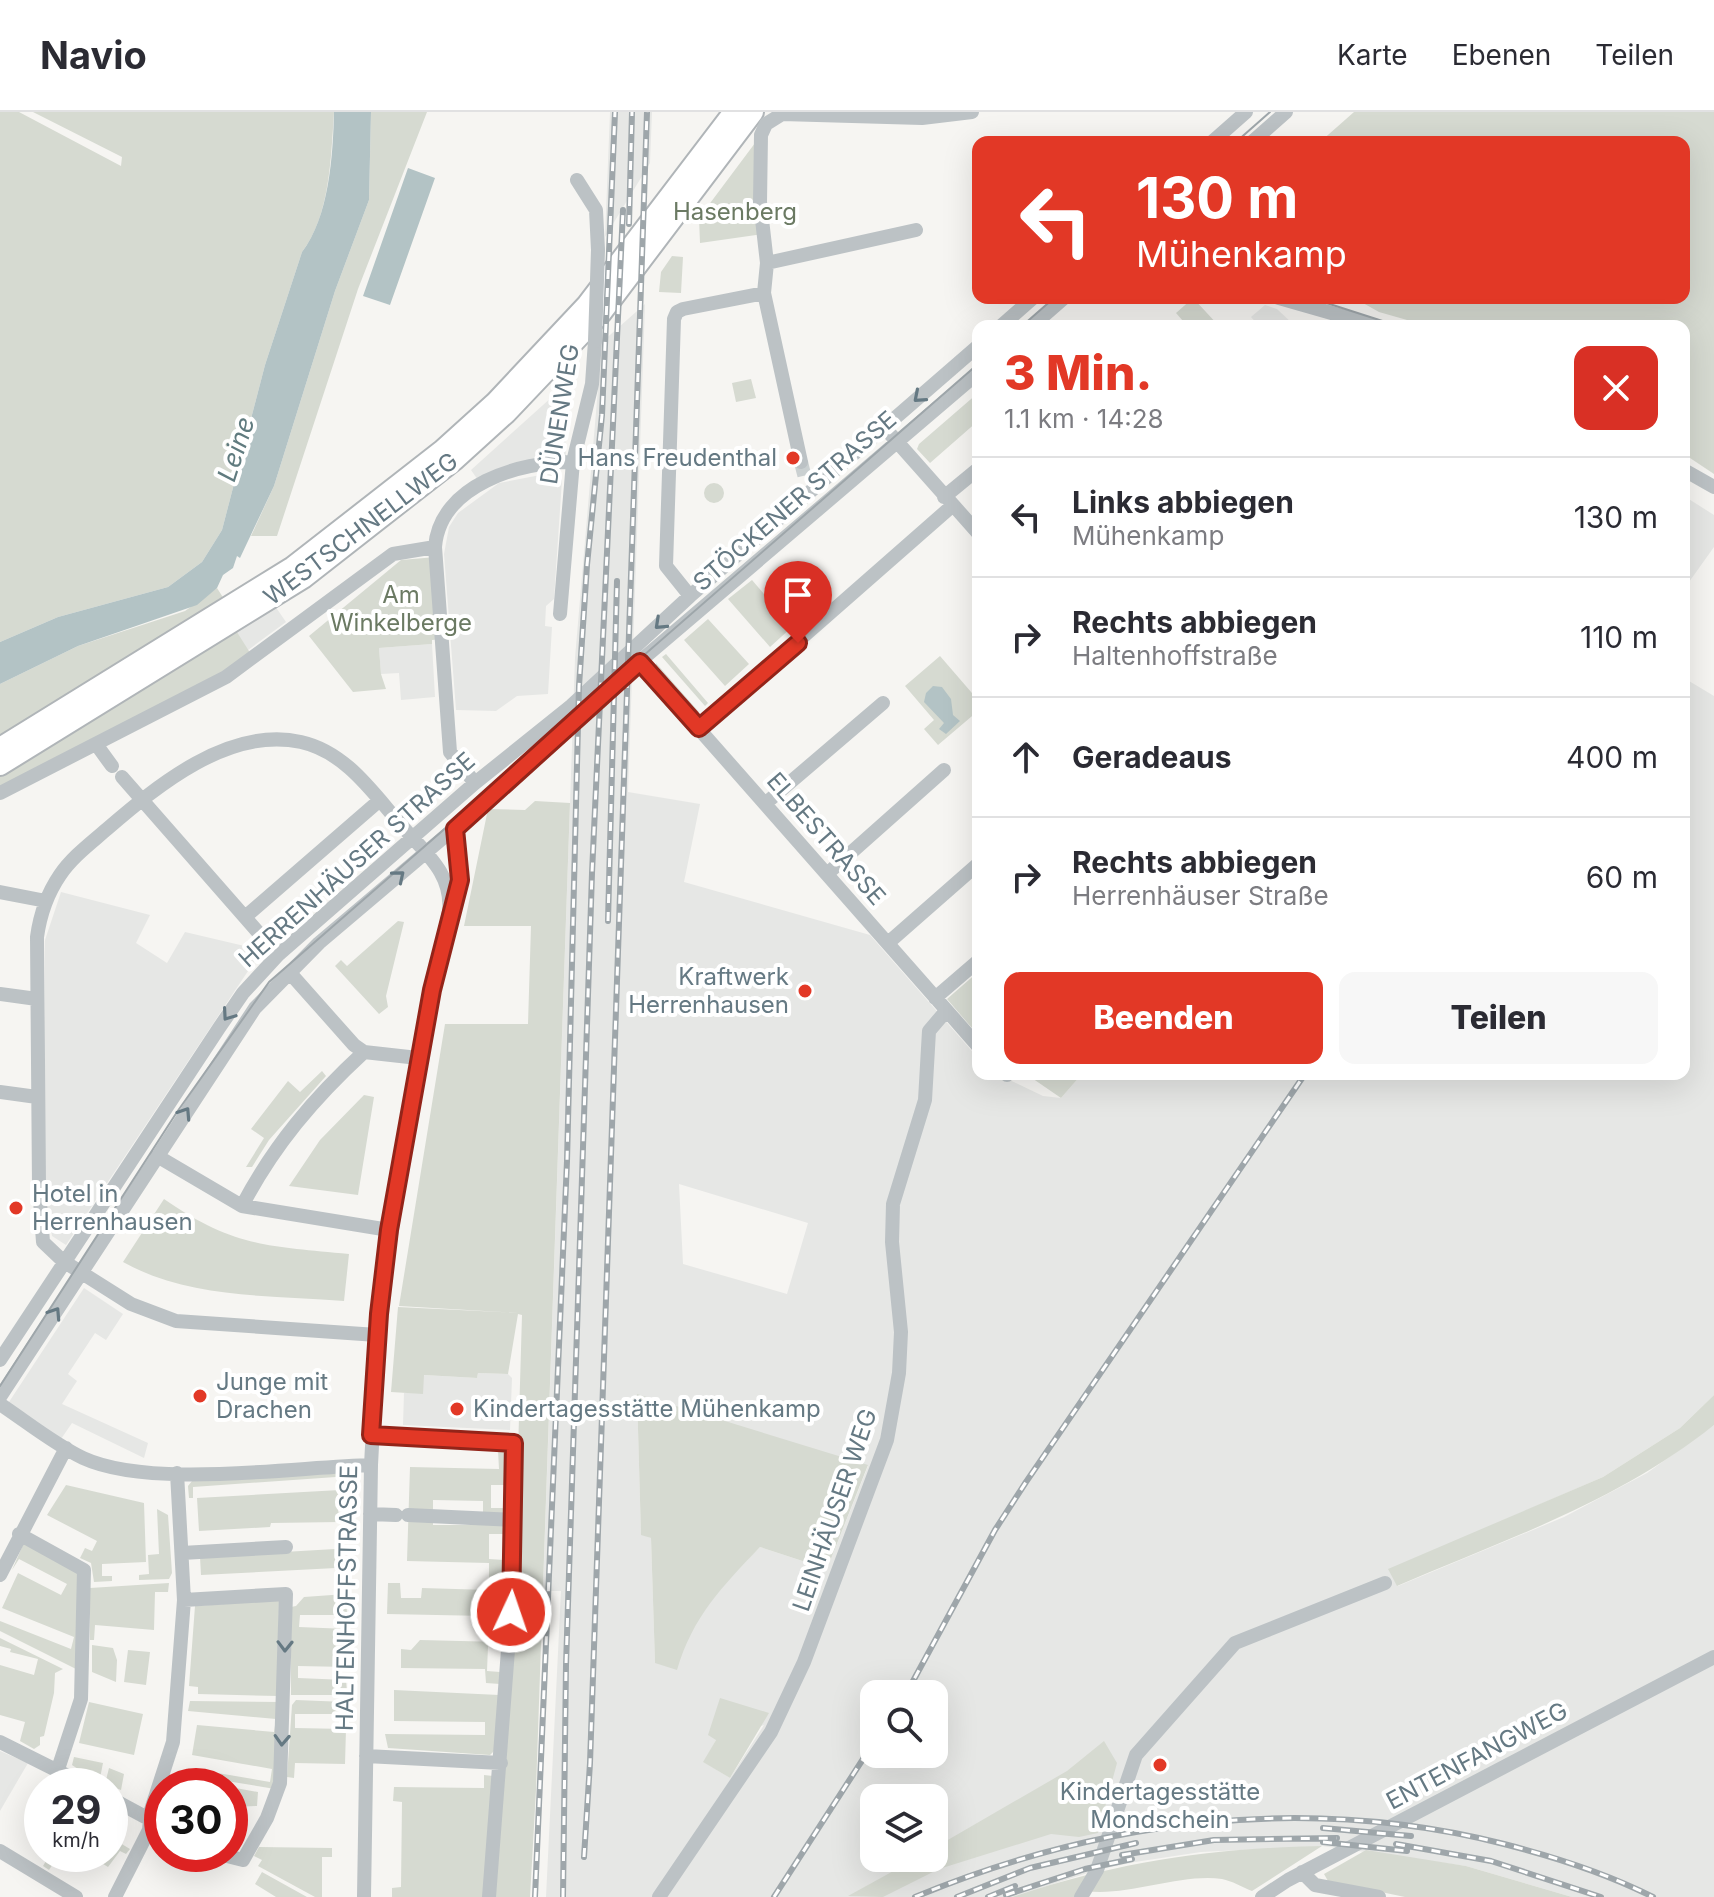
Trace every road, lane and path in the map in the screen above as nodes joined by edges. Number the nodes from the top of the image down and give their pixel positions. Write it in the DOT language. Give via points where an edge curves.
graph roads {
  1 [pos="734,112"];
  2 [pos="753,112"];
  3 [pos="972,112"];
  4 [pos="1246,112"];
  5 [pos="1286,112"];
  6 [pos="782,114"];
  7 [pos="1219,136"];
  8 [pos="1259,136"];
  9 [pos="577,180"];
  10 [pos="916,230"];
  11 [pos="767,263"];
  12 [pos="764,293"];
  13 [pos="1026,304"];
  14 [pos="1057,304"];
  15 [pos="1300,304"];
  16 [pos="1008,320"];
  17 [pos="1039,320"];
  18 [pos="1356,320"];
  19 [pos="972,351"];
  20 [pos="972,378"];
  21 [pos="884,427"];
  22 [pos="898,442"];
  23 [pos="573,462"];
  24 [pos="801,462"];
  25 [pos="1690,473"];
  26 [pos="972,476"];
  27 [pos="1714,487"];
  28 [pos="948,502"];
  29 [pos="972,527"];
  30 [pos="435,547"];
  31 [pos="690,596"];
  32 [pos="560,614"];
  33 [pos="637,645"];
  34 [pos="640,662"];
  35 [pos="883,703"];
  36 [pos="699,728"];
  37 [pos="96,744"];
  38 [pos="0,748"];
  39 [pos="0,765"];
  40 [pos="944,770"];
  41 [pos="475,783"];
  42 [pos="0,793"];
  43 [pos="141,799"];
  44 [pos="380,800"];
  45 [pos="766,803"];
  46 [pos="455,829"];
  47 [pos="413,838"];
  48 [pos="426,853"];
  49 [pos="972,869"];
  50 [pos="827,874"];
  51 [pos="0,892"];
  52 [pos="46,901"];
  53 [pos="449,912"];
  54 [pos="245,917"];
  55 [pos="888,943"];
  56 [pos="278,955"];
  57 [pos="972,966"];
  58 [pos="290,973"];
  59 [pos="0,994"];
  60 [pos="935,998"];
  61 [pos="37,999"];
  62 [pos="946,1011"];
  63 [pos="972,1039"];
  64 [pos="364,1052"];
  65 [pos="418,1058"];
  66 [pos="0,1092"];
  67 [pos="37,1097"];
  68 [pos="157,1156"];
  69 [pos="242,1206"];
  70 [pos="389,1230"];
  71 [pos="63,1261"];
  72 [pos="81,1272"];
  73 [pos="377,1335"];
  74 [pos="0,1360"];
  75 [pos="0,1397"];
  76 [pos="0,1404"];
  77 [pos="371,1435"];
  78 [pos="66,1448"];
  79 [pos="371,1465"];
  80 [pos="177,1473"];
  81 [pos="370,1514"];
  82 [pos="513,1520"];
  83 [pos="19,1534"];
  84 [pos="286,1547"];
  85 [pos="182,1553"];
  86 [pos="0,1575"];
  87 [pos="1385,1583"];
  88 [pos="184,1600"];
  89 [pos="1714,1657"];
  90 [pos="0,1742"];
  91 [pos="366,1756"];
  92 [pos="501,1763"];
  93 [pos="56,1768"];
  94 [pos="58,1768"];
  95 [pos="168,1768"];
  96 [pos="144,1840"];
  97 [pos="0,1851"];
  98 [pos="248,1851"];
  99 [pos="1295,1876"];
  100 [pos="76,1897"];
  101 [pos="115,1897"];
  102 [pos="364,1897"];
  103 [pos="489,1897"];
  104 [pos="659,1897"];
  105 [pos="1081,1897"];
  106 [pos="1262,1897"];
  107 [pos="1287,1897"];
  108 [pos="1379,1897"];
  1 -- 38 [label="highway, WESTSCHNELLWEG" via="587,305 443,450 293,567"];
  2 -- 39 [label="highway, WESTSCHNELLWEG" via="601,313 454,460 291,586"];
  3 -- 6 [label="street" via="922,118"];
  4 -- 7 [label="street"];
  5 -- 8 [label="street"];
  6 -- 11 [label="street" via="766,124 761,135 760,202"];
  9 -- 23 [label="street, DÜNENWEG, bridge" via="596,210 598,250 592,384"];
  10 -- 11 [label="street"];
  11 -- 12 [label="street"];
  12 -- 24 [label="street"];
  12 -- 31 [label="street" via="677,312 674,319 666,561"];
  13 -- 16 [label="street"];
  14 -- 17 [label="street"];
  15 -- 18 [label="street"];
  19 -- 21 [label="street, STÖCKENER STRASSE, one-way"];
  20 -- 22 [label="street, STÖCKENER STRASSE"];
  21 -- 22 [label="street"];
  21 -- 31 [label="street, STÖCKENER STRASSE" via="807,485"];
  22 -- 28 [label="street"];
  22 -- 34 [label="street, STÖCKENER STRASSE"];
  23 -- 30 [label="street" via="480,484 449,509"];
  23 -- 32 [label="street, DÜNENWEG"];
  25 -- 27 [label="street"];
  26 -- 28 [label="street"];
  28 -- 29 [label="street"];
  28 -- 36 [label="street"];
  30 -- 37 [label="street" via="393,554 254,659 189,699"];
  30 -- 41 [label="street" via="450,752"];
  31 -- 33 [label="street, STÖCKENER STRASSE, one-way"];
  33 -- 41 [label="street, HERRENHÄUSER STRASSE"];
  34 -- 36 [label="street, ELBESTRASSE"];
  34 -- 46 [label="street, HERRENHÄUSER STRASSE"];
  35 -- 45 [label="street"];
  36 -- 45 [label="street, ELBESTRASSE"];
  37 -- 42 [label="street"];
  37 -- 43 [label="street"];
  40 -- 50 [label="street"];
  41 -- 47 [label="street, HERRENHÄUSER STRASSE"];
  43 -- 44 [label="street, HALTENHOFFSTRASSE" via="229,750 285,740 338,758"];
  43 -- 52 [label="street, HALTENHOFFSTRASSE" via="77,855"];
  43 -- 54 [label="street"];
  44 -- 47 [label="street, HALTENHOFFSTRASSE"];
  44 -- 54 [label="street"];
  45 -- 50 [label="street, ELBESTRASSE"];
  46 -- 48 [label="street, HERRENHÄUSER STRASSE"];
  46 -- 53 [label="street" via="460,880"];
  47 -- 48 [label="street, HALTENHOFFSTRASSE"];
  47 -- 56 [label="street, HERRENHÄUSER STRASSE"];
  48 -- 53 [label="street, HALTENHOFFSTRASSE" via="447,880"];
  58 -- 48 [label="street, HERRENHÄUSER STRASSE, one-way"];
  49 -- 55 [label="street"];
  50 -- 55 [label="street, ELBESTRASSE"];
  51 -- 52 [label="street"];
  52 -- 61 [label="street" via="37,937"];
  53 -- 65 [label="street, HALTENHOFFSTRASSE"];
  54 -- 56 [label="street"];
  55 -- 60 [label="street, ELBESTRASSE"];
  56 -- 71 [label="street, HERRENHÄUSER STRASSE, one-way" via="243,993"];
  57 -- 60 [label="street"];
  58 -- 64 [label="street"];
  68 -- 58 [label="street, HERRENHÄUSER STRASSE, one-way" via="238,1031"];
  59 -- 61 [label="street"];
  60 -- 62 [label="street, ELBESTRASSE"];
  61 -- 67 [label="street"];
  62 -- 63 [label="street, ELBESTRASSE"];
  62 -- 104 [label="street, LEINHÄUSER WEG" via="929,1031 925,1100 893,1204 901,1332 887,1440 804,1662 771,1732"];
  64 -- 65 [label="street"];
  64 -- 69 [label="street" via="301,1114"];
  65 -- 70 [label="street, HALTENHOFFSTRASSE"];
  66 -- 67 [label="street"];
  67 -- 71 [label="street" via="43,1242"];
  68 -- 69 [label="street"];
  68 -- 72 [label="street, HERRENHÄUSER STRASSE"];
  69 -- 70 [label="street"];
  70 -- 73 [label="street, HALTENHOFFSTRASSE"];
  71 -- 72 [label="street"];
  71 -- 74 [label="street, HERRENHÄUSER STRASSE"];
  72 -- 73 [label="street" via="131,1304 182,1322"];
  75 -- 72 [label="street, HERRENHÄUSER STRASSE, one-way"];
  73 -- 77 [label="street, HALTENHOFFSTRASSE"];
  76 -- 78 [label="street"];
  77 -- 79 [label="street, HALTENHOFFSTRASSE"];
  77 -- 82 [label="street" via="514,1443"];
  78 -- 80 [label="street" via="113,1468"];
  78 -- 83 [label="street"];
  79 -- 80 [label="street"];
  79 -- 81 [label="street, HALTENHOFFSTRASSE"];
  80 -- 85 [label="street"];
  81 -- 82 [label="street"];
  81 -- 91 [label="street, HALTENHOFFSTRASSE"];
  82 -- 92 [label="street"];
  83 -- 86 [label="street"];
  83 -- 94 [label="street" via="84,1570 81,1699"];
  84 -- 85 [label="street"];
  85 -- 88 [label="street"];
  87 -- 105 [label="street" via="1235,1643 1136,1755 1104,1854"];
  88 -- 95 [label="street"];
  88 -- 98 [label="street, one-way" via="286,1594 280,1783"];
  89 -- 99 [label="street, ENTENFANGWEG"];
  90 -- 93 [label="street"];
  91 -- 92 [label="street"];
  91 -- 102 [label="street, HALTENHOFFSTRASSE"];
  92 -- 103 [label="street"];
  96 -- 101 [label="street"];
  97 -- 100 [label="street"];
  99 -- 106 [label="street, ENTENFANGWEG"];
  99 -- 107 [label="street"];
  99 -- 108 [label="street"];
}
